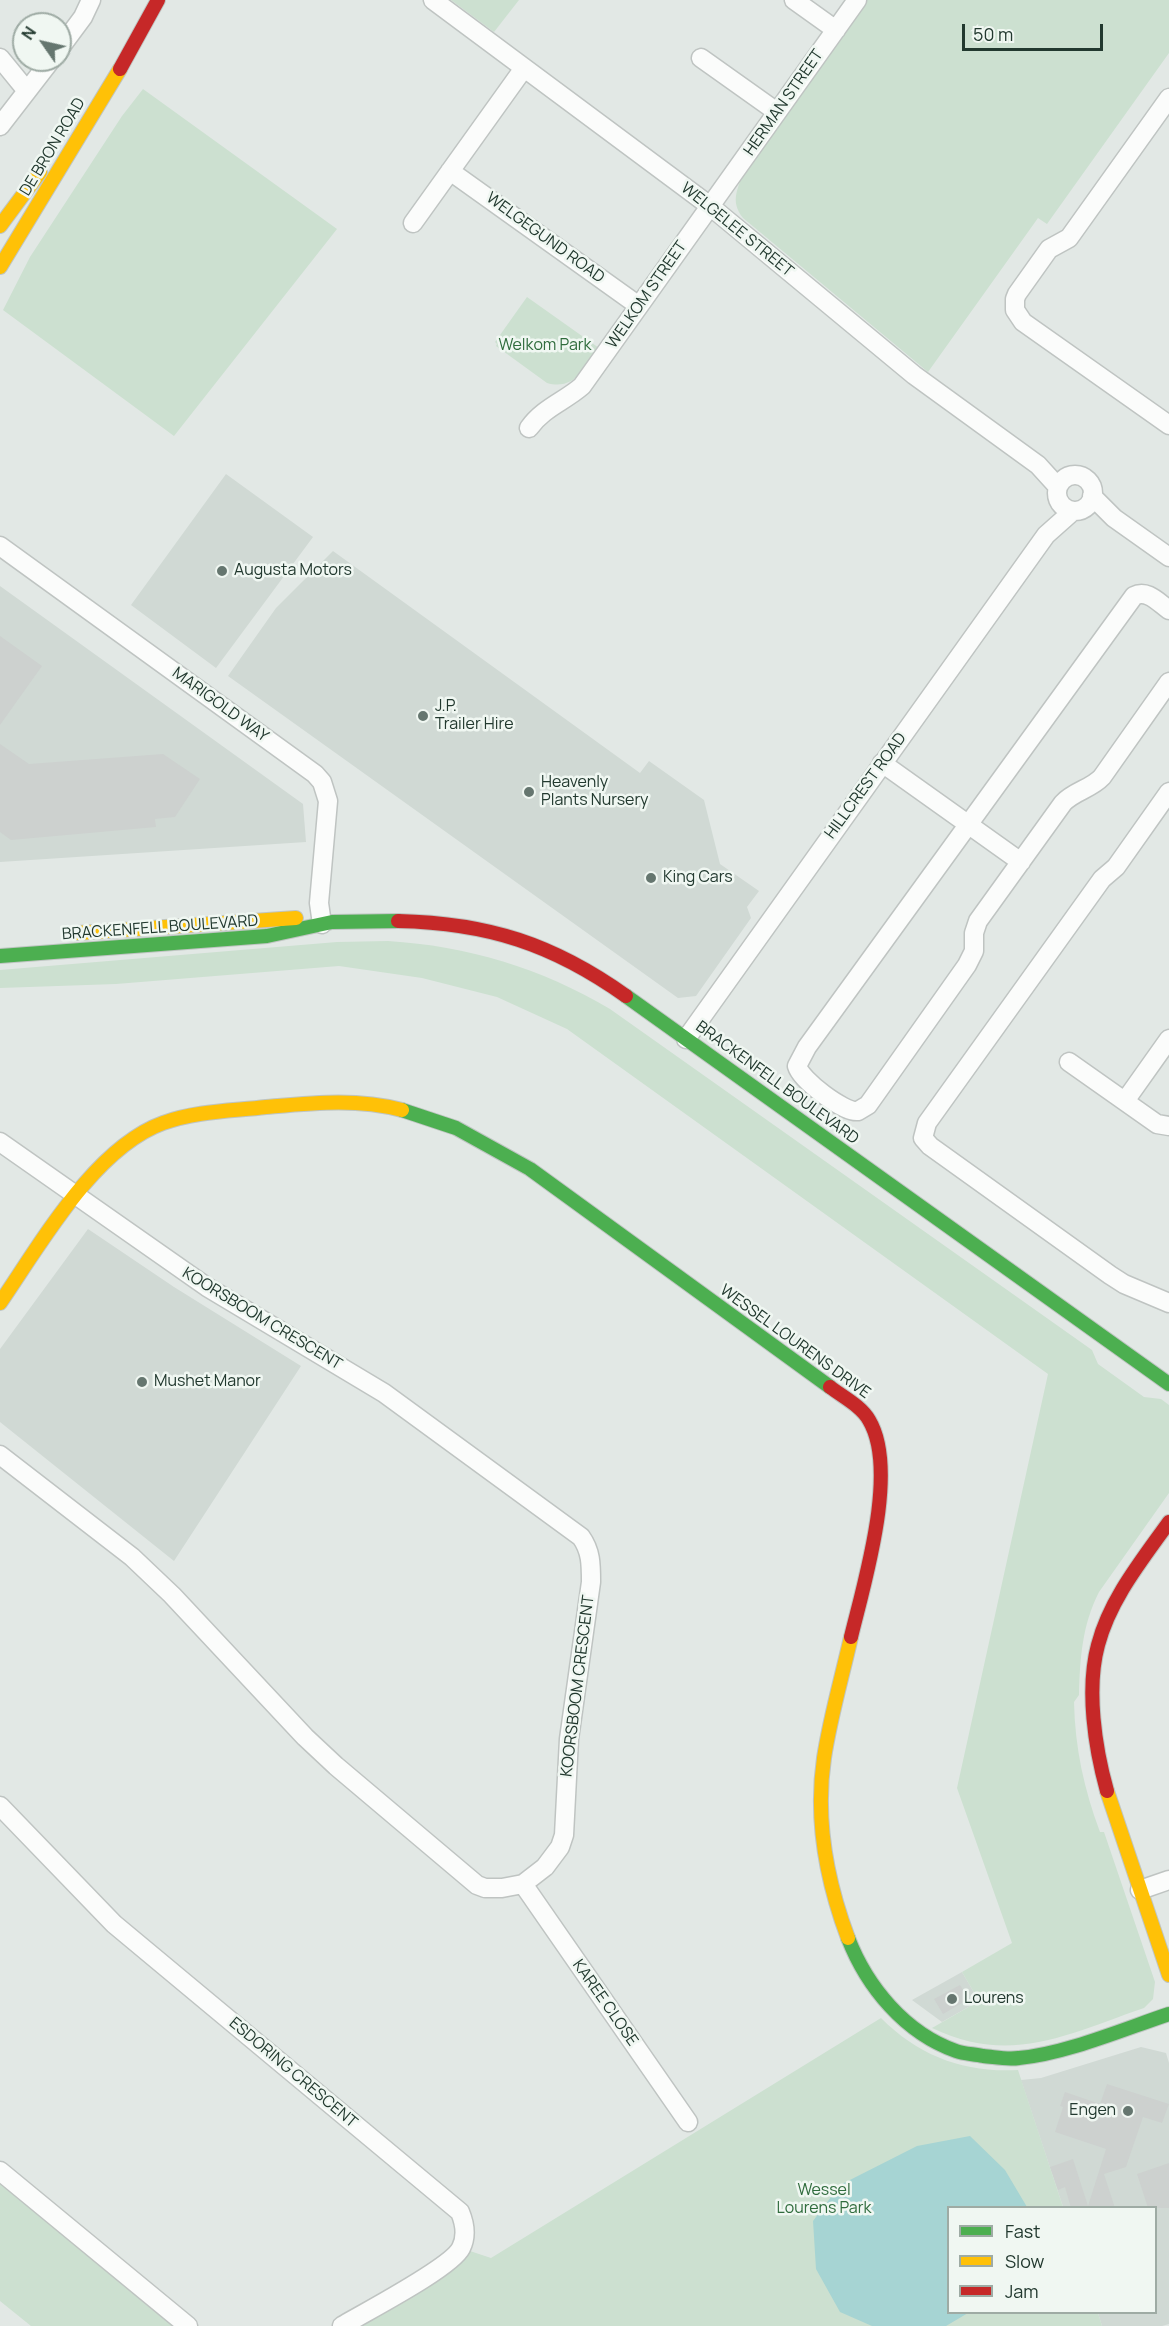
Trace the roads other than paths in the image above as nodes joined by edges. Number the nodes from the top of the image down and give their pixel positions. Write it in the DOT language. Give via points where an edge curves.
graph roads {
  1 [pos="91,0"];
  2 [pos="158,0"];
  3 [pos="433,0"];
  4 [pos="794,0"];
  5 [pos="857,0"];
  6 [pos="836,30"];
  7 [pos="72,32"];
  8 [pos="135,44"];
  9 [pos="0,58"];
  10 [pos="701,58"];
  11 [pos="524,68"];
  12 [pos="42,72"];
  13 [pos="27,91"];
  14 [pos="1169,98"];
  15 [pos="777,112"];
  16 [pos="0,126"];
  17 [pos="450,171"];
  18 [pos="710,206"];
  19 [pos="413,223"];
  20 [pos="0,226"];
  21 [pos="0,267"];
  22 [pos="639,306"];
  23 [pos="1169,425"];
  24 [pos="529,428"];
  25 [pos="1038,465"];
  26 [pos="1074,475"];
  27 [pos="1058,492"];
  28 [pos="1083,505"];
  29 [pos="1046,535"];
  30 [pos="0,546"];
  31 [pos="1169,557"];
  32 [pos="1169,610"];
  33 [pos="1169,681"];
  34 [pos="882,763"];
  35 [pos="1169,792"];
  36 [pos="968,824"];
  37 [pos="1021,862"];
  38 [pos="322,924"];
  39 [pos="59,935"];
  40 [pos="0,956"];
  41 [pos="686,1039"];
  42 [pos="1169,1039"];
  43 [pos="1069,1062"];
  44 [pos="1125,1101"];
  45 [pos="1169,1126"];
  46 [pos="0,1142"];
  47 [pos="76,1196"];
  48 [pos="0,1303"];
  49 [pos="1169,1303"];
  50 [pos="1169,1384"];
  51 [pos="0,1455"];
  52 [pos="1169,1522"];
  53 [pos="0,1806"];
  54 [pos="1169,1880"];
  55 [pos="523,1884"];
  56 [pos="1140,1890"];
  57 [pos="1169,1975"];
  58 [pos="1169,2014"];
  59 [pos="688,2122"];
  60 [pos="0,2171"];
  61 [pos="189,2326"];
  62 [pos="342,2326"];
  1 -- 7 [label="street"];
  2 -- 8 [label="street, DE BRON ROAD"];
  3 -- 11 [label="street, WELGELEE STREET"];
  4 -- 6 [label="street"];
  5 -- 6 [label="street, HERMAN STREET"];
  6 -- 15 [label="street, HERMAN STREET"];
  8 -- 20 [label="street, DE BRON ROAD"];
  8 -- 21 [label="street, DE BRON ROAD"];
  9 -- 13 [label="street"];
  10 -- 15 [label="street"];
  11 -- 17 [label="street"];
  11 -- 18 [label="street, WELGELEE STREET"];
  12 -- 13 [label="street"];
  13 -- 16 [label="street"];
  14 -- 23 [label="street" via="1069,238 1049,249 1017,294 1014,305 1023,322"];
  15 -- 18 [label="street, HERMAN STREET"];
  17 -- 19 [label="street"];
  17 -- 22 [label="street, WELGEGUND ROAD"];
  18 -- 22 [label="street, WELKOM STREET"];
  18 -- 25 [label="street, WELGELEE STREET" via="914,375"];
  22 -- 24 [label="street, WELKOM STREET" via="582,386 544,410"];
  25 -- 26 [label="street, WELGELEE STREET"];
  25 -- 27 [label="street, WELGELEE STREET"];
  26 -- 27 [label="street" via="1064,478"];
  26 -- 28 [label="street" via="1088,481"];
  27 -- 28 [label="street" via="1063,507"];
  27 -- 29 [label="street, HILLCREST ROAD"];
  28 -- 29 [label="street, HILLCREST ROAD"];
  28 -- 31 [label="street" via="1114,518"];
  29 -- 34 [label="street, HILLCREST ROAD"];
  30 -- 38 [label="street, MARIGOLD WAY" via="322,782 328,801 319,903"];
  32 -- 36 [label="street" via="1148,594 1140,592 1134,596"];
  33 -- 37 [label="street" via="1102,777 1063,803"];
  34 -- 36 [label="street"];
  34 -- 41 [label="street, HILLCREST ROAD"];
  35 -- 49 [label="street" via="927,1123 923,1138 1110,1275"];
  36 -- 37 [label="street"];
  36 -- 37 [label="street" via="798,1061 803,1078 837,1103 853,1112 868,1105 967,965 974,951 975,926"];
  38 -- 39 [label="street, BRACKENFELL BOULEVARD" via="292,917"];
  38 -- 40 [label="street, BRACKENFELL BOULEVARD" via="267,936"];
  38 -- 41 [label="street, BRACKENFELL BOULEVARD" via="439,922 529,943 564,956 607,982"];
  41 -- 50 [label="street, BRACKENFELL BOULEVARD"];
  42 -- 44 [label="street"];
  43 -- 44 [label="street"];
  44 -- 45 [label="street" via="1161,1126"];
  46 -- 47 [label="street, KOORSBOOM CRESCENT"];
  47 -- 48 [label="street, WESSEL LOURENS DRIVE"];
  47 -- 55 [label="street, KOORSBOOM CRESCENT" via="215,1292 407,1409 572,1528 587,1546 591,1582 569,1739 564,1835 554,1858"];
  47 -- 58 [label="street, WESSEL LOURENS DRIVE" via="117,1151 153,1126 173,1118 343,1102 417,1113 488,1143 530,1169 845,1398 867,1416 875,1433 879,1497 821,1786 823,1841 834,1894 860,1968 886,2005 923,2036 941,2046 986,2058 1046,2054"];
  51 -- 55 [label="street" via="132,1557 304,1737 468,1878 485,1888"];
  52 -- 56 [label="street" via="1110,1612 1098,1646 1093,1687 1098,1763"];
  53 -- 62 [label="street, ESDORING CRESCENT" via="121,1930 460,2212 465,2231 456,2256"];
  54 -- 56 [label="street"];
  55 -- 59 [label="street, KAREE CLOSE"];
  56 -- 57 [label="street"];
  60 -- 61 [label="street"];
}
